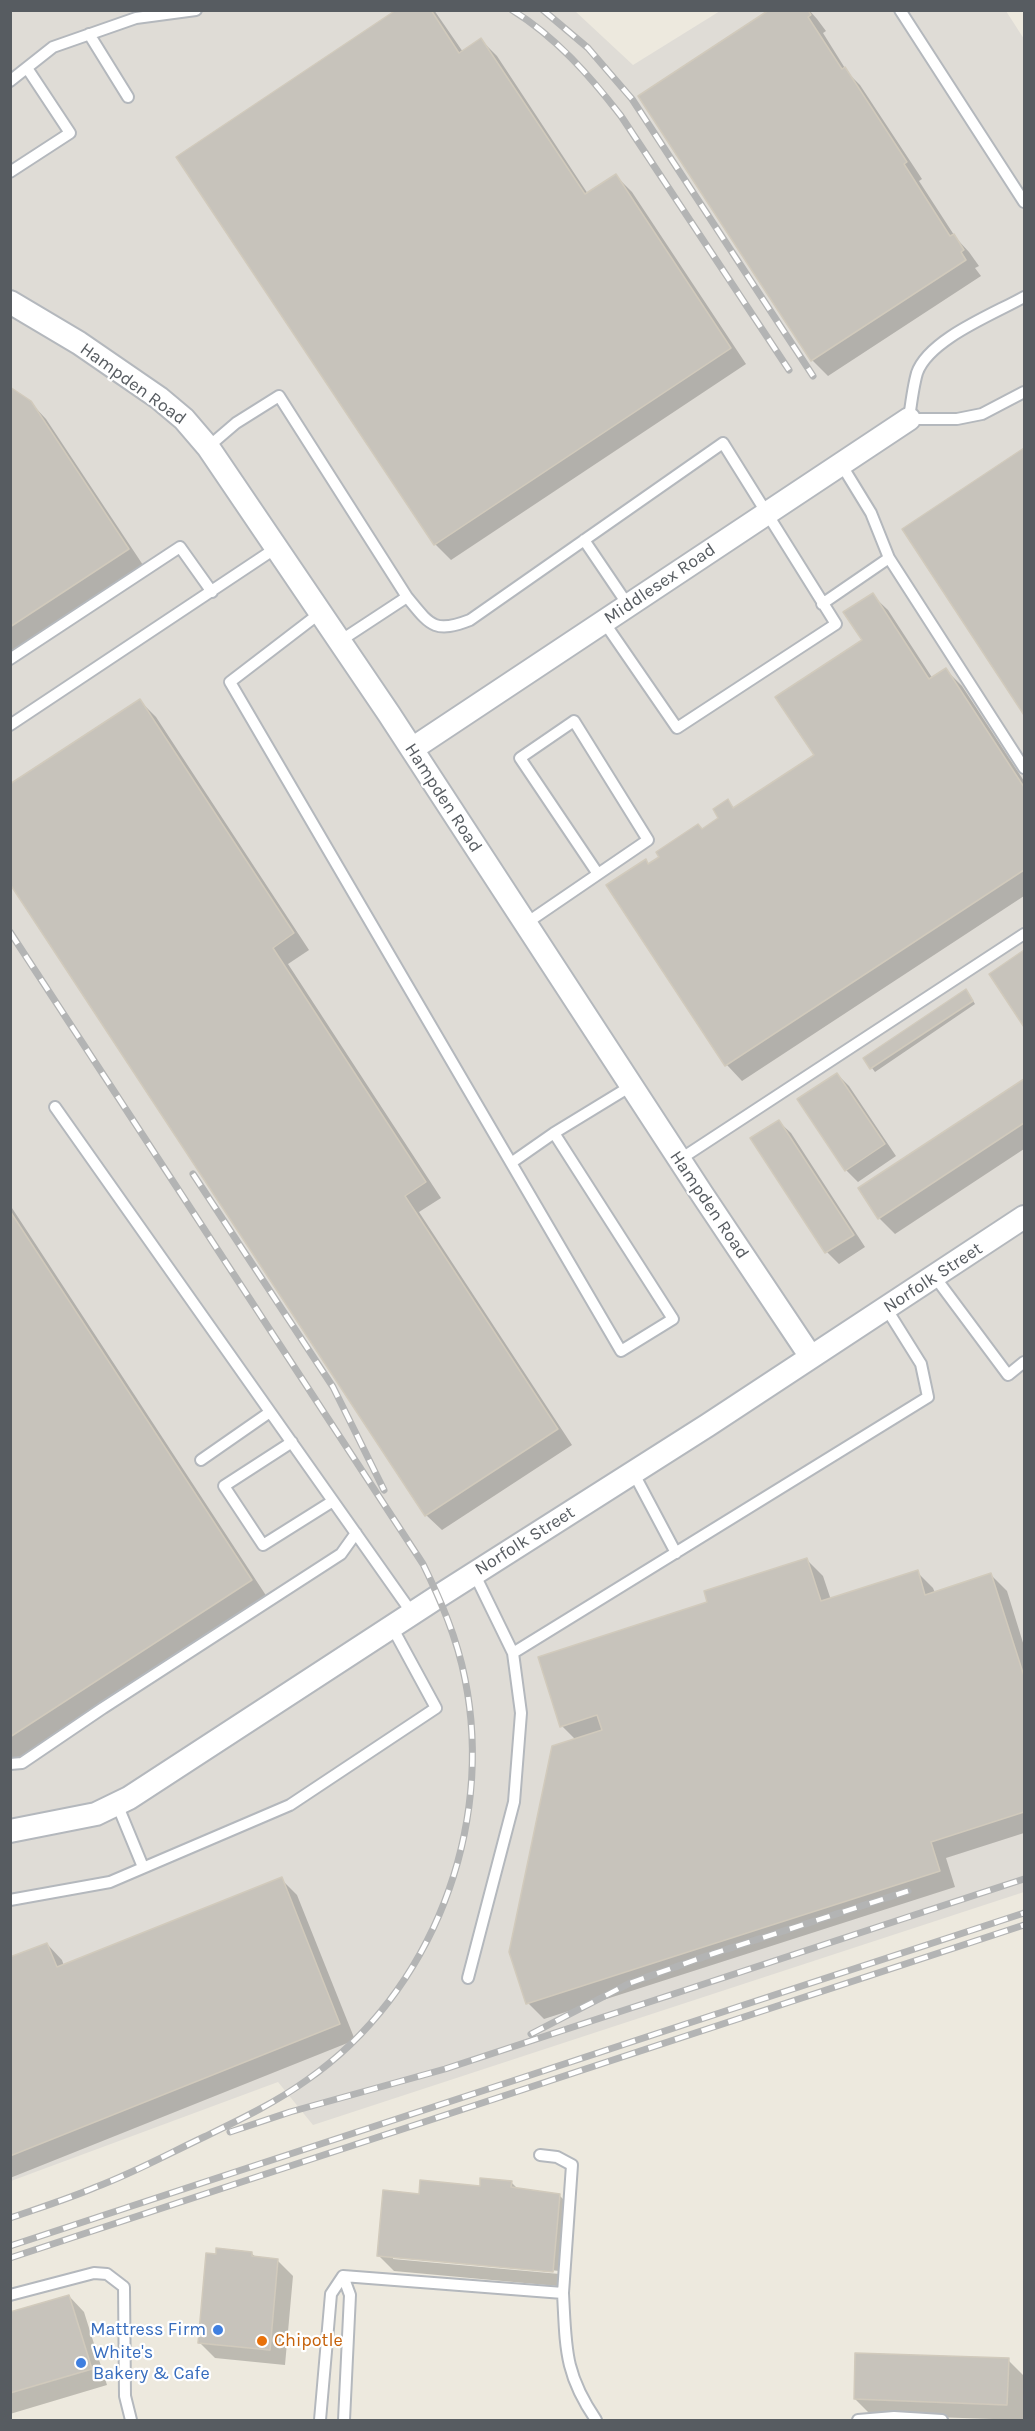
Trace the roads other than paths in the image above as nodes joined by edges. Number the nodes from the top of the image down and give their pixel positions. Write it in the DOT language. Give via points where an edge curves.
graph roads {
  1 [pos="196,10"];
  2 [pos="900,10"];
  3 [pos="89,34"];
  4 [pos="27,68"];
  5 [pos="10,81"];
  6 [pos="128,96"];
  7 [pos="10,172"];
  8 [pos="1024,202"];
  9 [pos="1024,297"];
  10 [pos="10,302"];
  11 [pos="1024,392"];
  12 [pos="909,419"];
  13 [pos="208,447"];
  14 [pos="842,464"];
  15 [pos="768,512"];
  16 [pos="584,540"];
  17 [pos="276,548"];
  18 [pos="889,558"];
  19 [pos="212,592"];
  20 [pos="407,597"];
  21 [pos="822,604"];
  22 [pos="628,605"];
  23 [pos="320,613"];
  24 [pos="604,622"];
  25 [pos="340,641"];
  26 [pos="10,659"];
  27 [pos="10,725"];
  28 [pos="412,750"];
  29 [pos="1024,768"];
  30 [pos="598,874"];
  31 [pos="525,924"];
  32 [pos="1024,933"];
  33 [pos="631,1086"];
  34 [pos="55,1107"];
  35 [pos="554,1133"];
  36 [pos="679,1160"];
  37 [pos="511,1163"];
  38 [pos="1024,1217"];
  39 [pos="935,1276"];
  40 [pos="886,1308"];
  41 [pos="811,1358"];
  42 [pos="1024,1362"];
  43 [pos="270,1412"];
  44 [pos="291,1442"];
  45 [pos="201,1460"];
  46 [pos="633,1473"];
  47 [pos="333,1501"];
  48 [pos="356,1533"];
  49 [pos="676,1553"];
  50 [pos="474,1574"];
  51 [pos="412,1613"];
  52 [pos="392,1627"];
  53 [pos="513,1653"];
  54 [pos="10,1764"];
  55 [pos="117,1804"];
  56 [pos="10,1831"];
  57 [pos="143,1868"];
  58 [pos="10,1900"];
  59 [pos="468,1978"];
  60 [pos="540,2155"];
  61 [pos="343,2276"];
  62 [pos="563,2293"];
  63 [pos="10,2295"];
  64 [pos="131,2421"];
  65 [pos="320,2421"];
  66 [pos="344,2421"];
  67 [pos="596,2421"];
  68 [pos="858,2421"];
  69 [pos="942,2421"];
  1 -- 3 [label="lane" via="136,18"];
  2 -- 8 [label="lane"];
  3 -- 4 [label="lane" via="52,47"];
  3 -- 6 [label="lane"];
  4 -- 5 [label="lane"];
  4 -- 7 [label="lane" via="70,132"];
  9 -- 12 [label="lane" via="945,340 931,352 918,372"];
  10 -- 13 [label="street, Hampden Road" via="159,398"];
  11 -- 12 [label="lane" via="982,414"];
  12 -- 14 [label="street, Middlesex Road"];
  13 -- 17 [label="street, Hampden Road"];
  13 -- 20 [label="lane" via="236,423 279,396"];
  14 -- 15 [label="street, Middlesex Road"];
  14 -- 18 [label="lane" via="871,513"];
  15 -- 16 [label="lane" via="723,443"];
  15 -- 21 [label="lane"];
  15 -- 22 [label="street, Middlesex Road"];
  16 -- 20 [label="lane" via="470,620 452,627 438,627 425,620"];
  16 -- 22 [label="lane"];
  17 -- 19 [label="lane"];
  17 -- 23 [label="street, Hampden Road"];
  18 -- 21 [label="lane"];
  18 -- 29 [label="lane"];
  19 -- 26 [label="lane" via="180,547"];
  19 -- 27 [label="lane"];
  20 -- 25 [label="lane"];
  21 -- 24 [label="lane" via="836,624 677,728"];
  22 -- 24 [label="street, Middlesex Road"];
  23 -- 25 [label="street, Hampden Road"];
  23 -- 37 [label="lane" via="230,682"];
  24 -- 28 [label="street, Middlesex Road"];
  25 -- 28 [label="street, Hampden Road"];
  28 -- 31 [label="street, Hampden Road"];
  30 -- 30 [label="lane" via="648,840 574,721 520,758"];
  30 -- 31 [label="lane"];
  31 -- 33 [label="street, Hampden Road"];
  32 -- 36 [label="lane"];
  33 -- 35 [label="lane"];
  33 -- 36 [label="street, Hampden Road"];
  34 -- 43 [label="lane"];
  35 -- 37 [label="lane"];
  35 -- 37 [label="lane" via="673,1319 621,1351"];
  36 -- 41 [label="street, Hampden Road"];
  38 -- 39 [label="street, Norfolk Street"];
  39 -- 40 [label="street, Norfolk Street"];
  39 -- 42 [label="lane" via="1008,1375"];
  40 -- 41 [label="street, Norfolk Street"];
  40 -- 49 [label="lane" via="921,1364 928,1397"];
  41 -- 46 [label="street, Norfolk Street"];
  43 -- 44 [label="lane"];
  43 -- 45 [label="lane"];
  44 -- 47 [label="lane"];
  44 -- 47 [label="lane" via="224,1486 263,1545"];
  46 -- 49 [label="lane"];
  46 -- 50 [label="street, Norfolk Street"];
  47 -- 48 [label="lane"];
  48 -- 51 [label="lane"];
  48 -- 54 [label="lane" via="341,1554 22,1763"];
  49 -- 53 [label="lane"];
  50 -- 51 [label="street, Norfolk Street"];
  50 -- 53 [label="lane"];
  51 -- 52 [label="street, Norfolk Street"];
  52 -- 55 [label="street, Norfolk Street"];
  52 -- 57 [label="lane" via="436,1708 291,1805"];
  53 -- 59 [label="lane" via="521,1713 514,1802"];
  55 -- 56 [label="street, Norfolk Street" via="96,1814"];
  55 -- 57 [label="lane"];
  57 -- 58 [label="lane" via="110,1882"];
  60 -- 62 [label="lane" via="557,2157 572,2165"];
  61 -- 62 [label="lane"];
  61 -- 65 [label="lane" via="331,2294"];
  61 -- 66 [label="lane" via="350,2295"];
  62 -- 67 [label="lane" via="572,2377"];
  63 -- 64 [label="lane" via="94,2273 107,2274 124,2287 125,2396"];
  68 -- 69 [label="lane" via="894,2417"];
}
